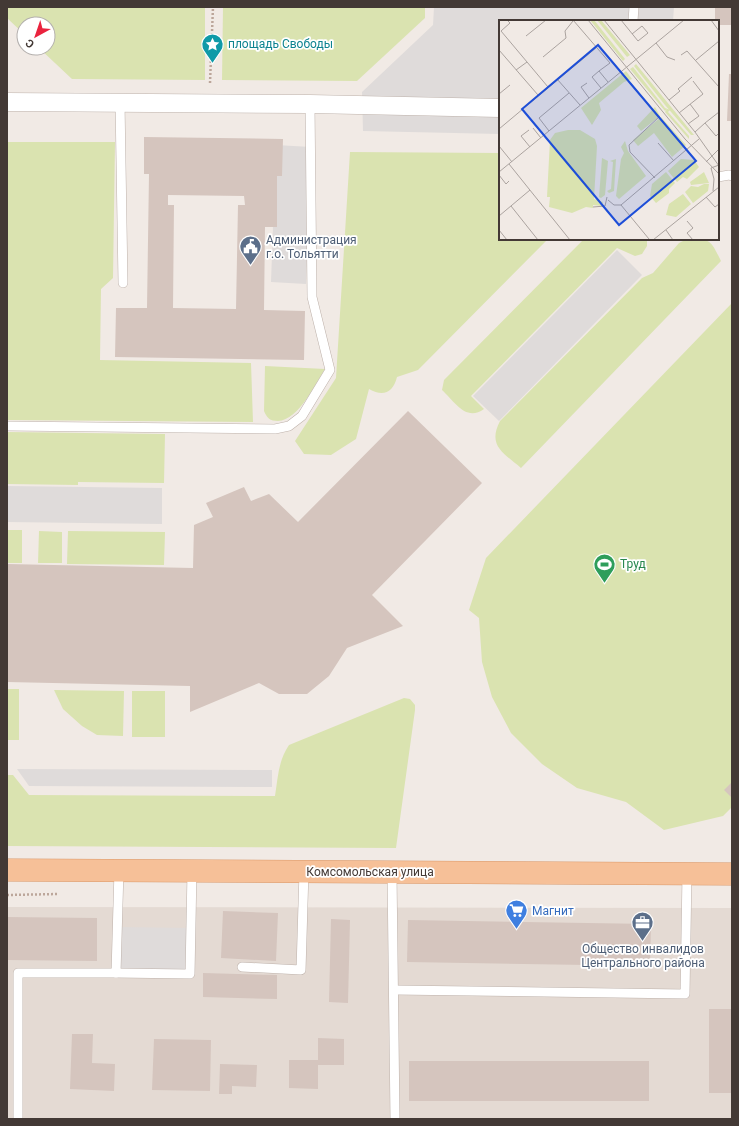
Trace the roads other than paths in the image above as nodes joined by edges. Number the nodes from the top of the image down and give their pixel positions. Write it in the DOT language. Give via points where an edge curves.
graph roads {
  1 [pos="634,7"];
  2 [pos="633,20"];
  3 [pos="7,102"];
  4 [pos="120,102"];
  5 [pos="310,104"];
  6 [pos="499,108"];
  7 [pos="732,176"];
  8 [pos="719,177"];
  9 [pos="123,283"];
  10 [pos="7,426"];
  11 [pos="7,870"];
  12 [pos="119,870"];
  13 [pos="192,871"];
  14 [pos="304,871"];
  15 [pos="392,872"];
  16 [pos="687,874"];
  17 [pos="732,874"];
  18 [pos="242,967"];
  19 [pos="116,973"];
  20 [pos="394,990"];
  21 [pos="18,1119"];
  22 [pos="395,1119"];
  1 -- 2 [label="lane"];
  3 -- 4 [label="street"];
  4 -- 5 [label="street"];
  4 -- 9 [label="lane"];
  5 -- 6 [label="street"];
  5 -- 10 [label="lane" via="312,297 330,370 302,416 290,426 275,429"];
  7 -- 8 [label="lane"];
  11 -- 12 [label="main road, Комсомольская улица"];
  12 -- 13 [label="main road, Комсомольская улица"];
  12 -- 19 [label="lane"];
  13 -- 14 [label="main road, Комсомольская улица"];
  13 -- 19 [label="lane" via="190,974"];
  14 -- 15 [label="main road, Комсомольская улица"];
  14 -- 18 [label="lane" via="301,970"];
  15 -- 16 [label="main road, Комсомольская улица"];
  15 -- 20 [label="lane"];
  16 -- 17 [label="main road, Комсомольская улица"];
  16 -- 20 [label="lane" via="685,994"];
  19 -- 21 [label="lane" via="18,973"];
  20 -- 22 [label="lane"];
}
